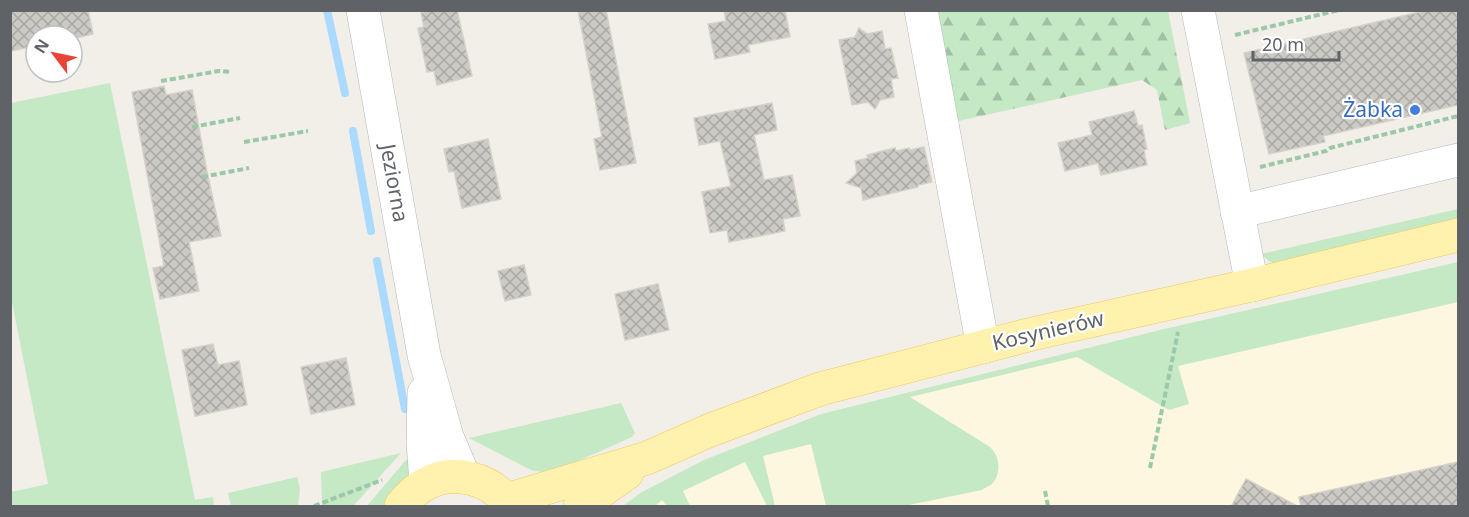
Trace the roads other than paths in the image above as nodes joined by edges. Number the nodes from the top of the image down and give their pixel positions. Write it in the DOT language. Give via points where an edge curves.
graph roads {
  1 [pos="363,10"];
  2 [pos="921,10"];
  3 [pos="1198,10"];
  4 [pos="1458,160"];
  5 [pos="1237,212"];
  6 [pos="1458,235"];
  7 [pos="1252,285"];
  8 [pos="983,347"];
  9 [pos="424,355"];
  10 [pos="647,458"];
  11 [pos="464,477"];
  12 [pos="426,483"];
  13 [pos="508,503"];
  14 [pos="402,507"];
  15 [pos="580,507"];
  1 -- 9 [label="street, Jeziorna"];
  2 -- 8 [label="street"];
  3 -- 5 [label="street"];
  4 -- 5 [label="street"];
  5 -- 7 [label="street"];
  6 -- 7 [label="main road, Kosynierów"];
  7 -- 8 [label="main road, Kosynierów"];
  8 -- 10 [label="main road, Kosynierów" via="820,389"];
  9 -- 11 [label="street, Jeziorna" via="447,437"];
  9 -- 12 [label="street, Jeziorna"];
  10 -- 13 [label="main road, Kosynierów"];
  10 -- 15 [label="main road, Kosynierów"];
  11 -- 12 [label="main road" via="444,477"];
  11 -- 13 [label="main road" via="487,484"];
  12 -- 14 [label="main road"];
}
